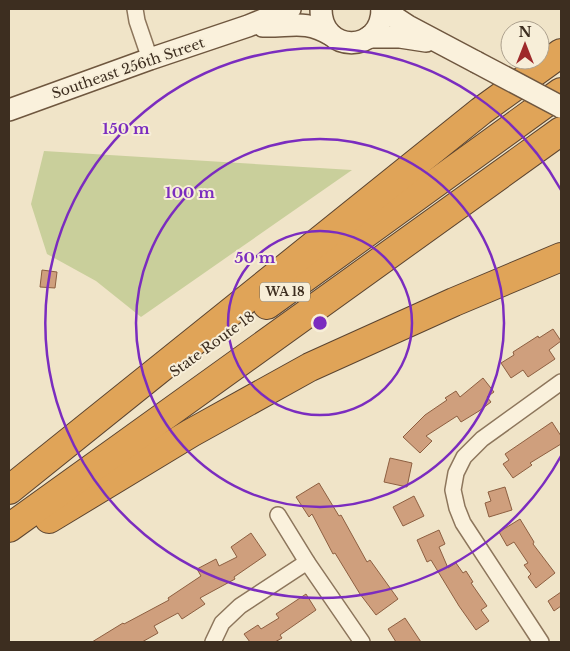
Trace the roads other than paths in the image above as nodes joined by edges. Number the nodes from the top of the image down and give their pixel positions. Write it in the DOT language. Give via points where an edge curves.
graph roads {
  1 [pos="135,9"];
  2 [pos="290,9"];
  3 [pos="321,9"];
  4 [pos="382,9"];
  5 [pos="248,26"];
  6 [pos="331,35"];
  7 [pos="369,37"];
  8 [pos="439,43"];
  9 [pos="561,53"];
  10 [pos="150,59"];
  11 [pos="561,92"];
  12 [pos="561,107"];
  13 [pos="9,110"];
  14 [pos="561,131"];
  15 [pos="561,248"];
  16 [pos="561,257"];
  17 [pos="511,277"];
  18 [pos="561,382"];
  19 [pos="9,490"];
  20 [pos="278,515"];
  21 [pos="9,528"];
  22 [pos="9,543"];
  23 [pos="307,562"];
  24 [pos="213,642"];
  25 [pos="362,642"];
  26 [pos="541,642"];
  1 -- 10 [label="street"];
  2 -- 5 [label="main road, Southeast 256th Street"];
  3 -- 6 [label="main road" via="324,27"];
  4 -- 7 [label="main road" via="379,25"];
  4 -- 8 [label="main road"];
  5 -- 6 [label="main road, Southeast 256th Street" via="311,25"];
  5 -- 10 [label="main road, Southeast 256th Street"];
  6 -- 7 [label="main road, Southeast 256th Street" via="350,43"];
  7 -- 8 [label="main road" via="400,37"];
  8 -- 12 [label="main road, bridge"];
  9 -- 19 [label="highway" via="468,122"];
  10 -- 13 [label="main road, Southeast 256th Street"];
  11 -- 19 [label="highway, State Route 18 / WA 18"];
  14 -- 21 [label="highway, WA 18"];
  15 -- 17 [label="highway"];
  16 -- 17 [label="highway"];
  17 -- 22 [label="highway" via="310,366 191,433"];
  18 -- 26 [label="street" via="482,439 464,457 456,473 453,490 463,524"];
  20 -- 23 [label="street"];
  23 -- 24 [label="street" via="240,606 222,623"];
  23 -- 25 [label="street"];
}
